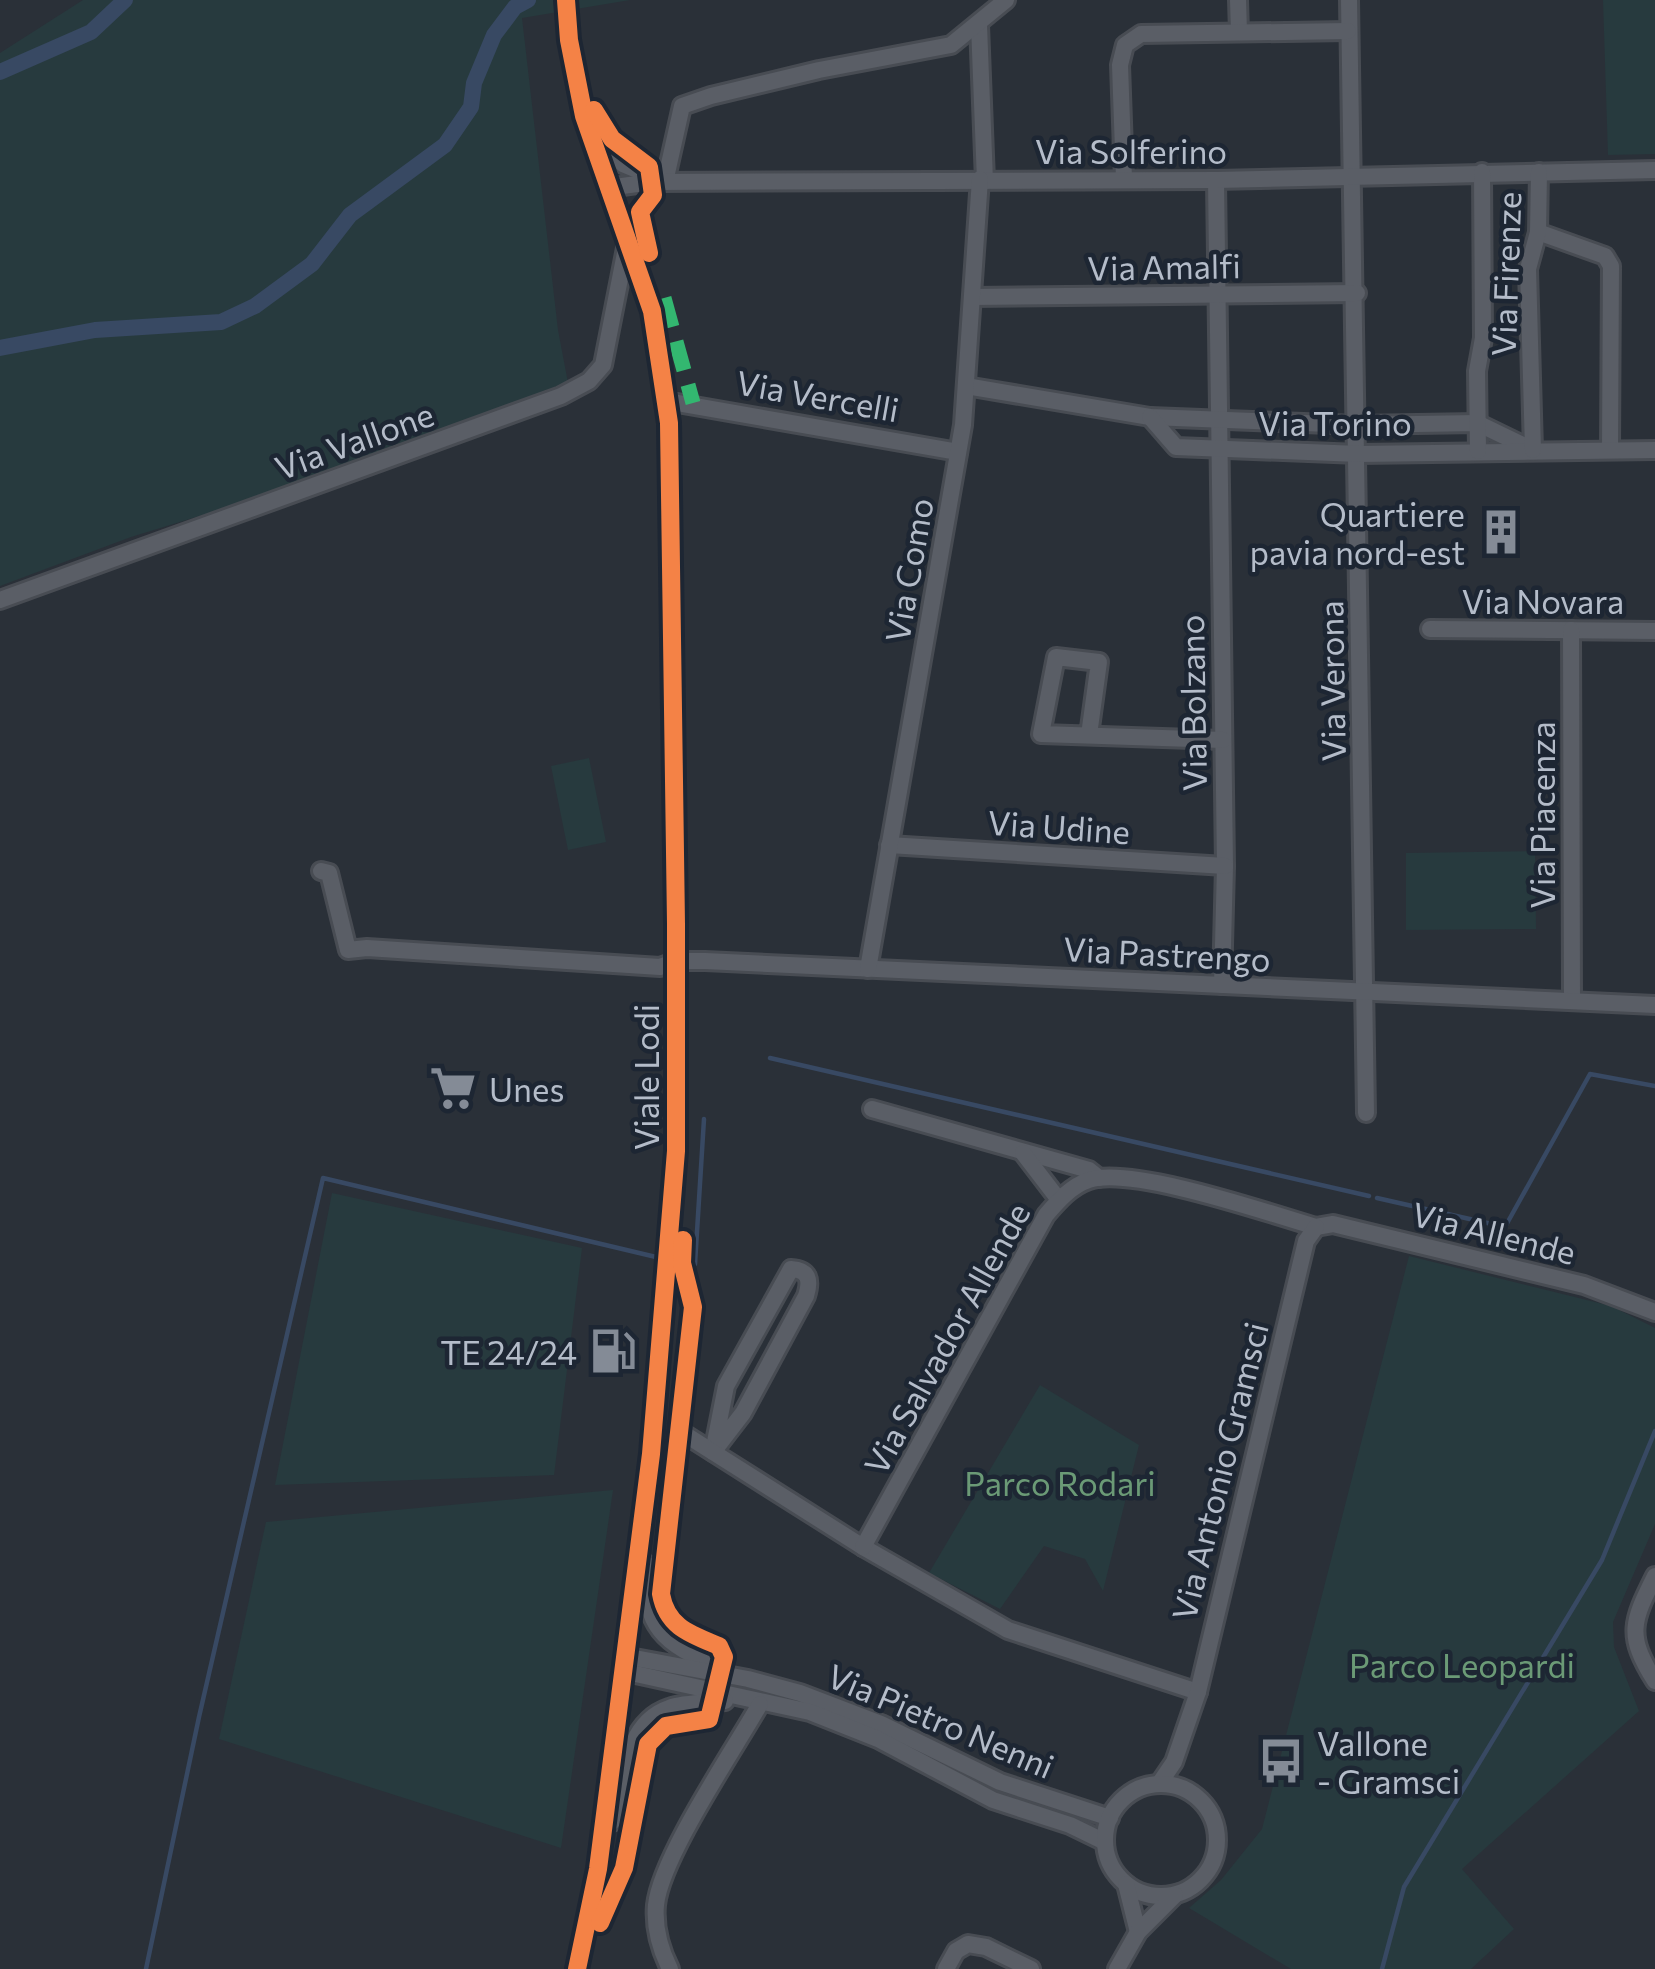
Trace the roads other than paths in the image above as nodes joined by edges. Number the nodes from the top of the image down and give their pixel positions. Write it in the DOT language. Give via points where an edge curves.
graph roads {
  1 [pos="566,0"];
  2 [pos="1006,0"];
  3 [pos="1238,0"];
  4 [pos="1349,0"];
  5 [pos="979,25"];
  6 [pos="1348,31"];
  7 [pos="1239,32"];
  8 [pos="584,116"];
  9 [pos="1655,170"];
  10 [pos="1482,172"];
  11 [pos="1539,172"];
  12 [pos="1352,176"];
  13 [pos="1124,178"];
  14 [pos="1216,179"];
  15 [pos="982,180"];
  16 [pos="665,182"];
  17 [pos="608,188"];
  18 [pos="1538,232"];
  19 [pos="627,242"];
  20 [pos="1357,293"];
  21 [pos="1217,296"];
  22 [pos="972,297"];
  23 [pos="966,386"];
  24 [pos="666,401"];
  25 [pos="1150,417"];
  26 [pos="1218,420"];
  27 [pos="1478,423"];
  28 [pos="1357,425"];
  29 [pos="1533,450"];
  30 [pos="1610,450"];
  31 [pos="1655,450"];
  32 [pos="1218,451"];
  33 [pos="1478,451"];
  34 [pos="958,452"];
  35 [pos="1359,454"];
  36 [pos="0,600"];
  37 [pos="1430,629"];
  38 [pos="1571,630"];
  39 [pos="1655,631"];
  40 [pos="1089,735"];
  41 [pos="1223,740"];
  42 [pos="889,845"];
  43 [pos="1225,866"];
  44 [pos="321,871"];
  45 [pos="676,962"];
  46 [pos="868,969"];
  47 [pos="1222,985"];
  48 [pos="1364,992"];
  49 [pos="1572,1000"];
  50 [pos="1655,1005"];
  51 [pos="872,1109"];
  52 [pos="1366,1113"];
  53 [pos="1022,1152"];
  54 [pos="1099,1178"];
  55 [pos="1059,1200"];
  56 [pos="1316,1227"];
  57 [pos="1655,1312"];
  58 [pos="678,1430"];
  59 [pos="713,1452"];
  60 [pos="651,1454"];
  61 [pos="863,1547"];
  62 [pos="1655,1576"];
  63 [pos="623,1663"];
  64 [pos="748,1679"];
  65 [pos="1655,1681"];
  66 [pos="1198,1691"];
  67 [pos="741,1700"];
  68 [pos="760,1704"];
  69 [pos="1184,1731"];
  70 [pos="1159,1784"];
  71 [pos="1190,1792"];
  72 [pos="1110,1818"];
  73 [pos="1105,1842"];
  74 [pos="598,1869"];
  75 [pos="1126,1884"];
  76 [pos="1176,1894"];
  77 [pos="1138,1932"];
  78 [pos="577,1969"];
  79 [pos="670,1969"];
  80 [pos="946,1969"];
  81 [pos="1031,1969"];
  82 [pos="1117,1969"];
  1 -- 8 [label="street, Viale Lodi"];
  2 -- 5 [label="street"];
  3 -- 7 [label="street"];
  4 -- 6 [label="street, Via Verona"];
  5 -- 15 [label="street, Via Como"];
  5 -- 16 [label="street" via="951,45 682,106"];
  6 -- 7 [label="street"];
  6 -- 12 [label="street, Via Verona"];
  7 -- 13 [label="street" via="1141,34 1125,45"];
  8 -- 16 [label="street" via="623,164"];
  8 -- 17 [label="street, Viale Lodi"];
  9 -- 11 [label="street, Via Solferino"];
  10 -- 11 [label="street, Via Solferino"];
  10 -- 12 [label="street, Via Solferino"];
  10 -- 27 [label="street, Via Firenze"];
  11 -- 18 [label="street, Via Firenze"];
  12 -- 14 [label="street, Via Solferino"];
  12 -- 20 [label="street, Via Verona"];
  13 -- 14 [label="street, Via Solferino"];
  13 -- 15 [label="street, Via Solferino"];
  14 -- 21 [label="street, Via Bolzano"];
  15 -- 16 [label="street, Via Solferino"];
  15 -- 22 [label="street, Via Como"];
  16 -- 17 [label="street, Via Solferino"];
  17 -- 19 [label="street, Viale Lodi"];
  18 -- 29 [label="street, Via Firenze" via="1528,269"];
  18 -- 30 [label="street" via="1605,256 1611,266"];
  19 -- 24 [label="street, Viale Lodi" via="652,310"];
  19 -- 36 [label="street, Via Vallone" via="603,365 589,381"];
  20 -- 21 [label="street, Via Amalfi"];
  20 -- 28 [label="street, Via Verona"];
  21 -- 22 [label="street, Via Amalfi"];
  21 -- 26 [label="street, Via Bolzano"];
  22 -- 23 [label="street, Via Como"];
  23 -- 25 [label="street, Via Torino"];
  23 -- 34 [label="street, Via Como"];
  24 -- 34 [label="street, Via Vercelli"];
  24 -- 45 [label="street, Viale Lodi"];
  25 -- 26 [label="street, Via Torino"];
  25 -- 32 [label="street, Via Torino" via="1176,447"];
  26 -- 28 [label="street, Via Torino"];
  26 -- 32 [label="street, Via Bolzano"];
  27 -- 28 [label="street, Via Torino"];
  27 -- 29 [label="street, Via Torino"];
  27 -- 33 [label="street, Via Firenze"];
  28 -- 35 [label="street, Via Verona"];
  29 -- 30 [label="street, Via Torino"];
  29 -- 33 [label="street, Via Torino"];
  30 -- 31 [label="street, Via Torino"];
  32 -- 35 [label="street, Via Torino"];
  32 -- 41 [label="street, Via Bolzano"];
  33 -- 35 [label="street, Via Torino"];
  34 -- 42 [label="street, Via Como"];
  35 -- 48 [label="street, Via Verona"];
  37 -- 38 [label="street, Via Novara"];
  38 -- 39 [label="street, Via Novara"];
  38 -- 49 [label="street, Via Piacenza"];
  40 -- 40 [label="street" via="1041,734 1056,657 1099,662"];
  40 -- 41 [label="street"];
  41 -- 43 [label="street, Via Bolzano"];
  42 -- 43 [label="street, Via Udine"];
  42 -- 46 [label="street, Via Como"];
  43 -- 47 [label="street, Via Bolzano"];
  44 -- 45 [label="street, Viale Lodi" via="329,873 348,950"];
  45 -- 46 [label="street, Via Pastrengo"];
  45 -- 60 [label="street, Viale Lodi" via="676,1151"];
  46 -- 47 [label="street, Via Pastrengo"];
  47 -- 48 [label="street, Via Pastrengo"];
  48 -- 49 [label="street, Via Pastrengo"];
  48 -- 52 [label="street, Via Verona"];
  49 -- 50 [label="street, Via Pastrengo"];
  51 -- 53 [label="street, Via Salvador Allende"];
  53 -- 54 [label="street, Via Salvador Allende"];
  53 -- 55 [label="street"];
  54 -- 55 [label="street, Via Salvador Allende"];
  54 -- 56 [label="street, Via Salvador Allende" via="1133,1179"];
  55 -- 61 [label="street, Via Salvador Allende"];
  56 -- 57 [label="street, Via Allende" via="1333,1224 1584,1285"];
  56 -- 66 [label="street, Via Antonio Gramsci" via="1306,1241"];
  58 -- 59 [label="street"];
  59 -- 59 [label="street" via="806,1297 810,1283 801,1270 790,1269 741,1354"];
  59 -- 61 [label="street"];
  60 -- 63 [label="street, Viale Lodi"];
  60 -- 64 [label="street, Via Pietro Nenni" via="644,1597 659,1634"];
  61 -- 66 [label="street" via="1008,1630"];
  62 -- 65 [label="street" via="1637,1612 1635,1645"];
  63 -- 64 [label="street, Via Pietro Nenni"];
  63 -- 67 [label="street, Via Pietro Nenni"];
  63 -- 74 [label="street, Viale Lodi"];
  64 -- 72 [label="street, Via Pietro Nenni"];
  66 -- 69 [label="street, Via Antonio Gramsci"];
  67 -- 68 [label="street, Via Pietro Nenni"];
  67 -- 74 [label="street, Via Pietro Nenni" via="666,1708 642,1729 625,1761"];
  68 -- 73 [label="street, Via Pietro Nenni" via="810,1712 878,1739 993,1800"];
  68 -- 79 [label="street" via="667,1867 656,1904 658,1946"];
  69 -- 70 [label="street, Via Antonio Gramsci"];
  69 -- 71 [label="street, Via Antonio Gramsci"];
  70 -- 71 [label="street"];
  70 -- 72 [label="street" via="1130,1794"];
  71 -- 76 [label="street" via="1213,1820 1216,1844 1208,1870"];
  72 -- 73 [label="street"];
  73 -- 75 [label="street"];
  74 -- 78 [label="street, Viale Lodi"];
  75 -- 76 [label="street" via="1149,1895"];
  75 -- 77 [label="street"];
  76 -- 77 [label="street"];
  77 -- 82 [label="street"];
  80 -- 81 [label="street" via="968,1944"];
}
